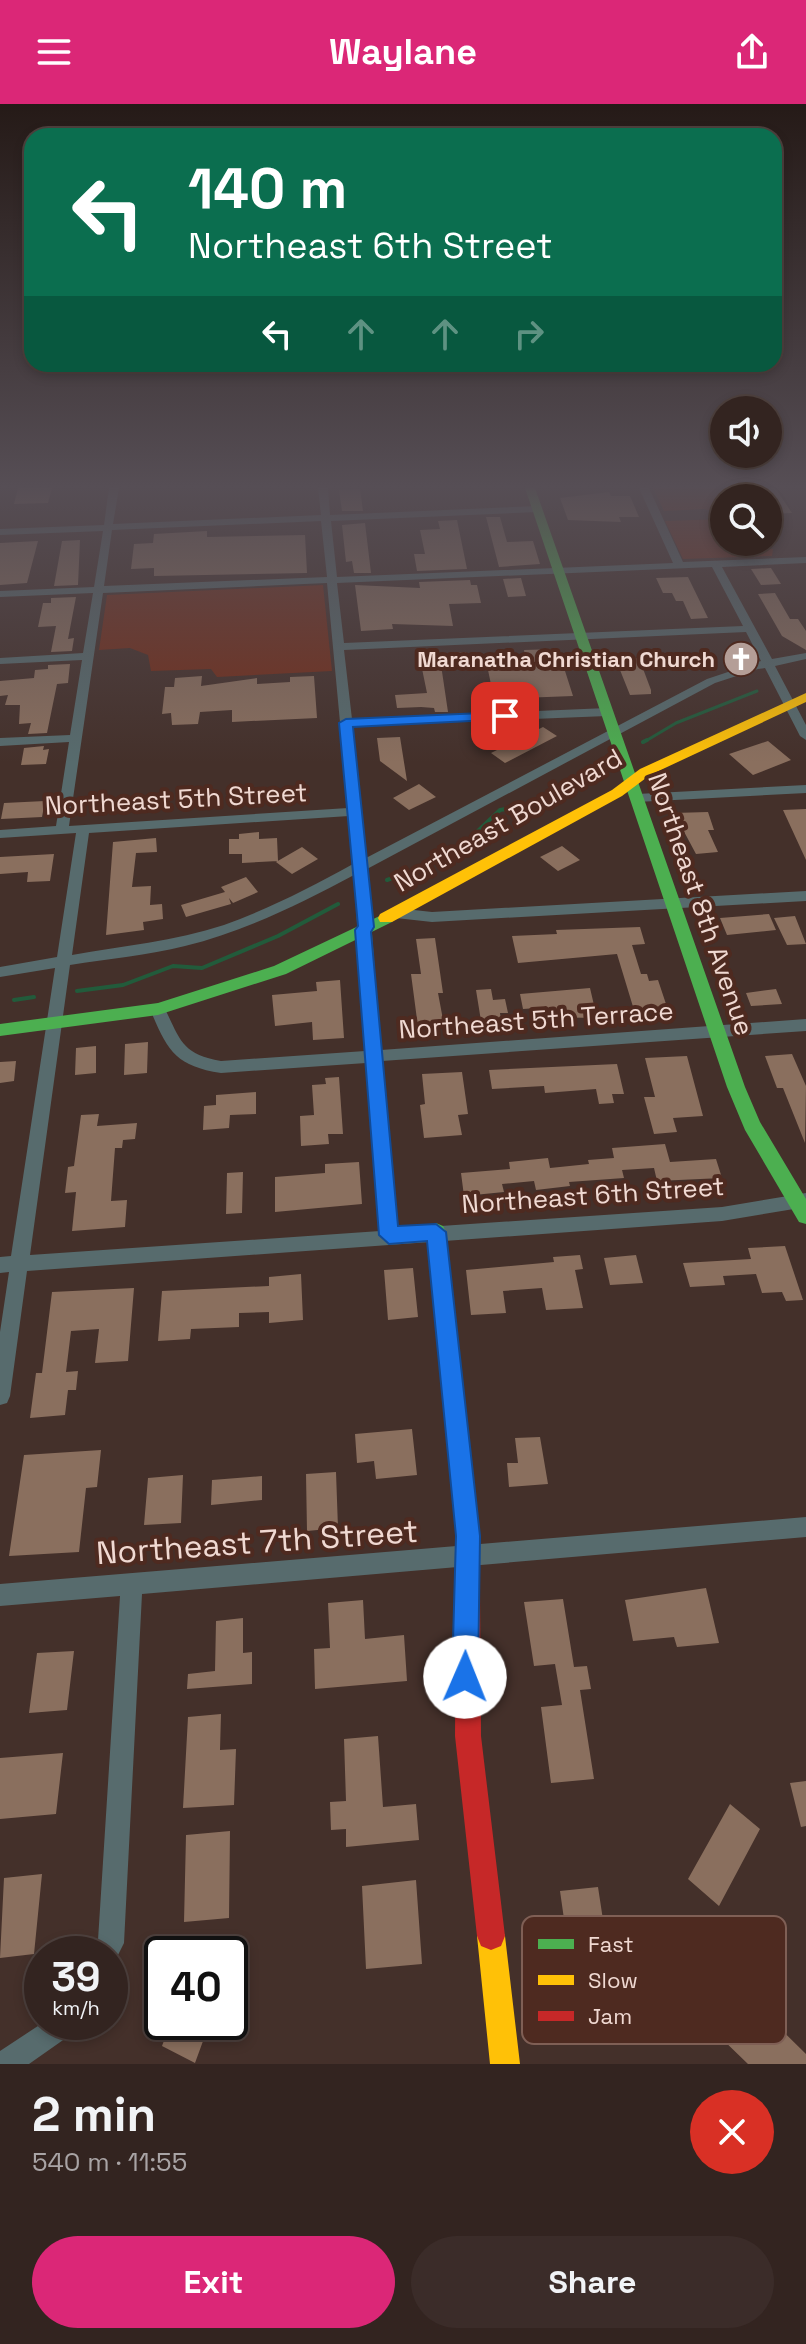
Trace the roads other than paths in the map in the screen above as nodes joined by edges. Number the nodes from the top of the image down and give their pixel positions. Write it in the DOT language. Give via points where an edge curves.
graph roads {
  1 [pos="100,579"];
  2 [pos="346,579"];
  3 [pos="561,579"];
  4 [pos="724,579"];
  5 [pos="333,580"];
  6 [pos="98,590"];
  7 [pos="0,594"];
  8 [pos="749,629"];
  9 [pos="580,637"];
  10 [pos="338,647"];
  11 [pos="88,656"];
  12 [pos="806,656"];
  13 [pos="0,661"];
  14 [pos="767,663"];
  15 [pos="798,701"];
  16 [pos="607,712"];
  17 [pos="346,723"];
  18 [pos="614,731"];
  19 [pos="806,736"];
  20 [pos="75,738"];
  21 [pos="0,742"];
  22 [pos="806,789"];
  23 [pos="634,790"];
  24 [pos="354,812"];
  25 [pos="83,829"];
  26 [pos="62,830"];
  27 [pos="0,834"];
  28 [pos="359,864"];
  29 [pos="806,896"];
  30 [pos="676,905"];
  31 [pos="396,913"];
  32 [pos="365,929"];
  33 [pos="64,963"];
  34 [pos="0,972"];
  35 [pos="158,1009"];
  36 [pos="57,1022"];
  37 [pos="806,1025"];
  38 [pos="0,1030"];
  39 [pos="717,1031"];
  40 [pos="376,1056"];
  41 [pos="803,1206"];
  42 [pos="436,1232"];
  43 [pos="389,1235"];
  44 [pos="21,1264"];
  45 [pos="0,1265"];
  46 [pos="0,1396"];
  47 [pos="806,1527"];
  48 [pos="468,1558"];
  49 [pos="132,1585"];
  50 [pos="0,1595"];
  51 [pos="111,1936"];
  52 [pos="42,2040"];
  53 [pos="5,2064"];
  54 [pos="505,2064"];
  1 -- 6 [label="street"];
  2 -- 5 [label="street"];
  3 -- 9 [label="street, Northeast 8th Avenue"];
  4 -- 8 [label="street"];
  5 -- 6 [label="street"];
  5 -- 10 [label="street"];
  6 -- 7 [label="street"];
  6 -- 11 [label="street"];
  8 -- 9 [label="street"];
  8 -- 14 [label="street"];
  9 -- 10 [label="street"];
  9 -- 16 [label="street, Northeast 8th Avenue"];
  10 -- 17 [label="street"];
  11 -- 13 [label="street"];
  11 -- 20 [label="street"];
  12 -- 14 [label="street, Northeast Boulevard"];
  14 -- 15 [label="street"];
  14 -- 18 [label="street, Northeast Boulevard" via="711,681"];
  15 -- 19 [label="street"];
  15 -- 23 [label="street, Northeast Boulevard" via="706,741"];
  16 -- 17 [label="street"];
  16 -- 18 [label="street, Northeast 8th Avenue"];
  17 -- 24 [label="street"];
  18 -- 23 [label="street, Northeast 8th Avenue"];
  18 -- 28 [label="street, Northeast Boulevard"];
  20 -- 21 [label="street"];
  20 -- 26 [label="street"];
  22 -- 23 [label="street"];
  23 -- 30 [label="street, Northeast 8th Avenue"];
  23 -- 31 [label="street, Northeast Boulevard" via="617,793"];
  24 -- 25 [label="street, Northeast 5th Street"];
  24 -- 28 [label="street"];
  25 -- 26 [label="street, Northeast 5th Street"];
  25 -- 33 [label="street"];
  26 -- 27 [label="street, Northeast 5th Street"];
  28 -- 32 [label="street"];
  28 -- 33 [label="street, Northeast Boulevard" via="291,903 229,928"];
  29 -- 30 [label="street"];
  30 -- 31 [label="street" via="432,917"];
  30 -- 39 [label="street, Northeast 8th Avenue"];
  31 -- 32 [label="street, Northeast Boulevard"];
  32 -- 35 [label="street, Northeast Boulevard" via="280,970"];
  32 -- 40 [label="street"];
  33 -- 34 [label="street, Northeast Boulevard"];
  33 -- 36 [label="street"];
  35 -- 36 [label="street, Northeast Boulevard"];
  35 -- 40 [label="street, Northeast 5th Terrace" via="176,1052 198,1064 221,1067"];
  36 -- 38 [label="street, Northeast Boulevard"];
  36 -- 44 [label="street"];
  37 -- 39 [label="street, Northeast 5th Terrace"];
  39 -- 40 [label="street, Northeast 5th Terrace"];
  39 -- 41 [label="street, Northeast 8th Avenue" via="752,1125"];
  40 -- 43 [label="street"];
  41 -- 42 [label="street, Northeast 6th Street"];
  42 -- 43 [label="street, Northeast 6th Street"];
  42 -- 48 [label="street"];
  43 -- 44 [label="street, Northeast 6th Street"];
  44 -- 45 [label="street, Northeast 6th Street"];
  44 -- 46 [label="street"];
  47 -- 48 [label="street, Northeast 7th Street"];
  48 -- 49 [label="street, Northeast 7th Street"];
  48 -- 54 [label="street" via="468,1736"];
  49 -- 50 [label="street, Northeast 7th Street"];
  49 -- 51 [label="street"];
  52 -- 53 [label="street"];
}
